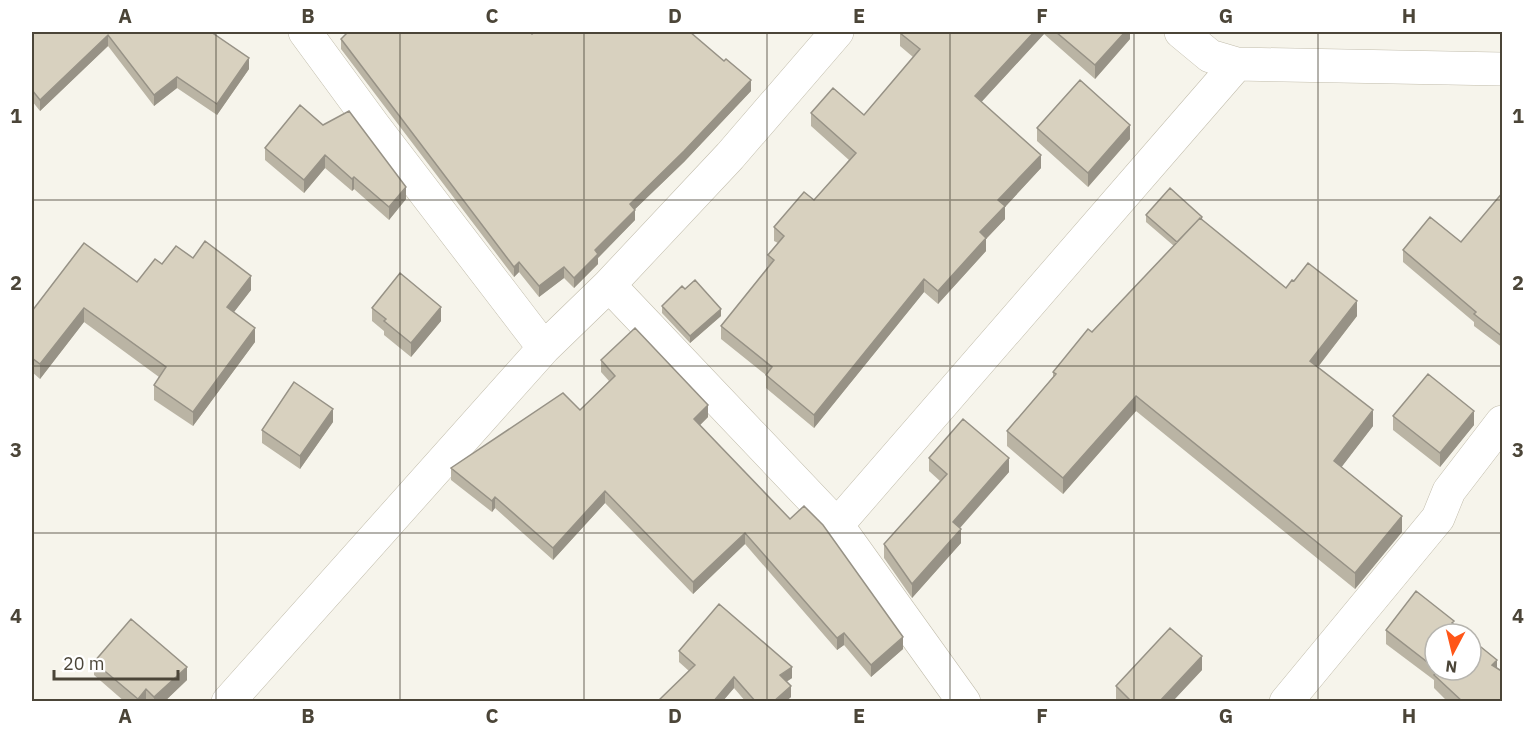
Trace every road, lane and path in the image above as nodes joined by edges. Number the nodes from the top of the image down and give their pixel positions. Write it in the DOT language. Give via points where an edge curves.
graph roads {
  1 [pos="305,32"];
  2 [pos="837,32"];
  3 [pos="1181,32"];
  4 [pos="1237,64"];
  5 [pos="1503,69"];
  6 [pos="609,285"];
  7 [pos="544,348"];
  8 [pos="1503,422"];
  9 [pos="837,525"];
  10 [pos="228,702"];
  11 [pos="964,702"];
  12 [pos="1286,702"];
  1 -- 7 [label="street"];
  2 -- 6 [label="street" via="730,156"];
  3 -- 4 [label="street" via="1210,56"];
  4 -- 5 [label="street"];
  4 -- 9 [label="street"];
  6 -- 7 [label="street"];
  6 -- 9 [label="street"];
  7 -- 10 [label="street"];
  8 -- 12 [label="street" via="1449,491 1438,518"];
  9 -- 11 [label="street"];
}
